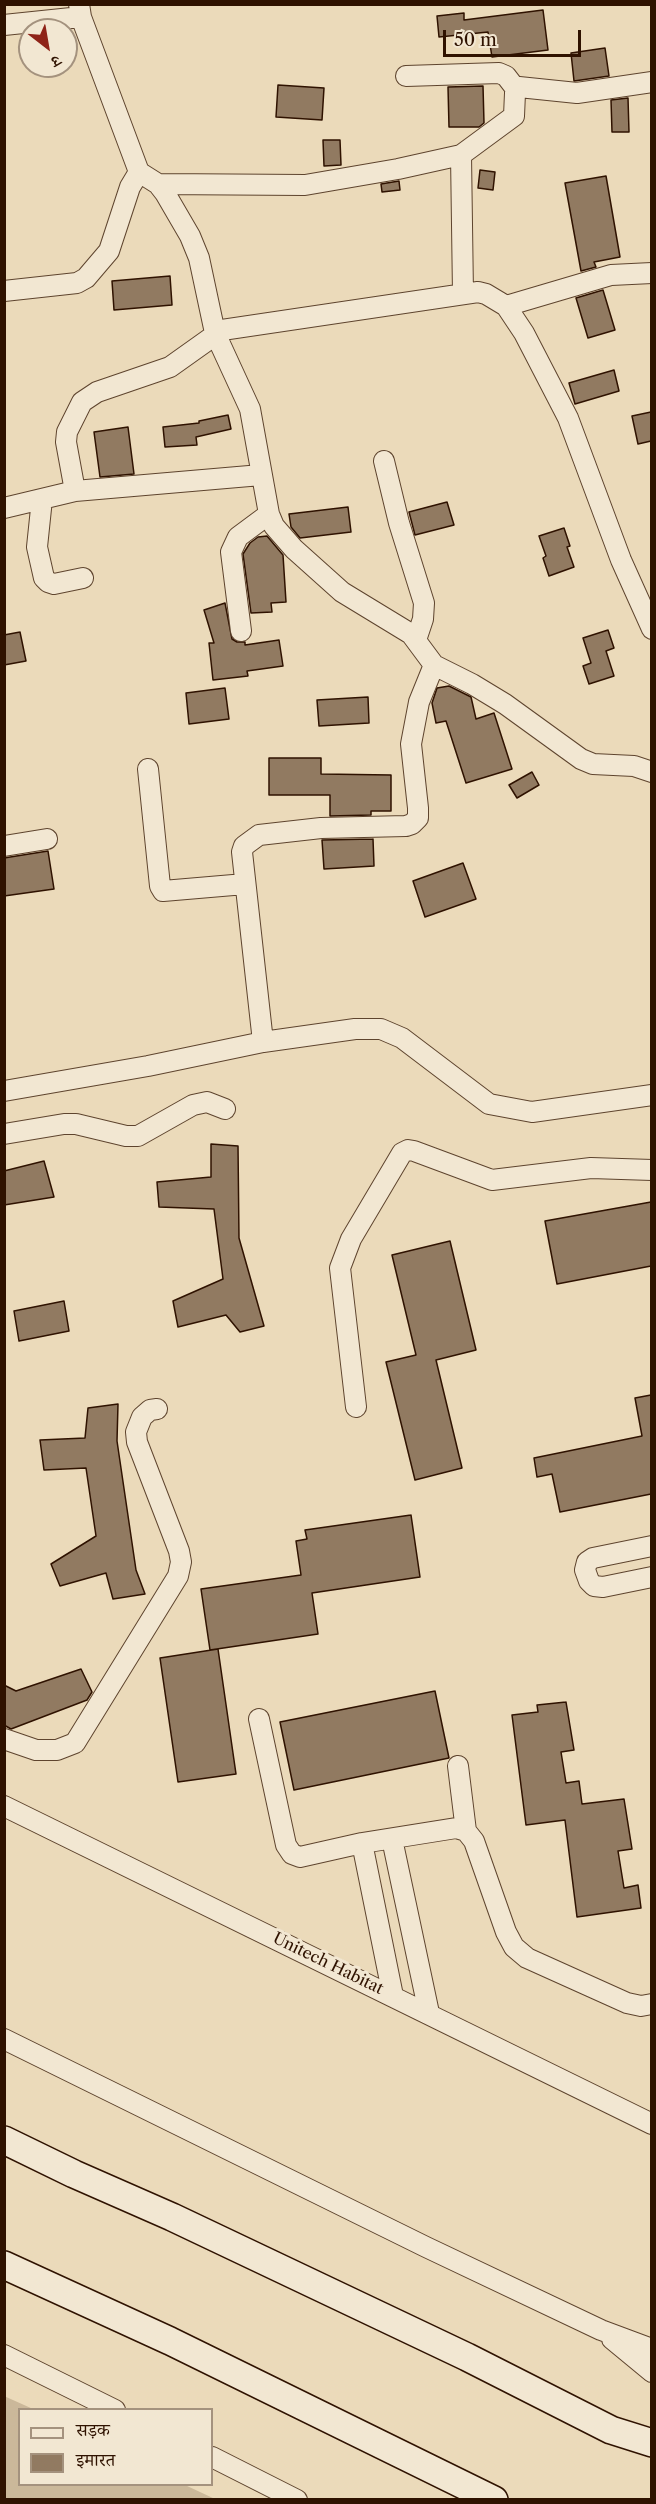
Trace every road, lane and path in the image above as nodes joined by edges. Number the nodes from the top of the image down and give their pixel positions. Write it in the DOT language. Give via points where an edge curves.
graph roads {
  1 [pos="80,11"];
  2 [pos="4,25"];
  3 [pos="406,76"];
  4 [pos="651,81"];
  5 [pos="516,89"];
  6 [pos="461,155"];
  7 [pos="139,172"];
  8 [pos="158,184"];
  9 [pos="651,273"];
  10 [pos="4,291"];
  11 [pos="463,294"];
  12 [pos="506,306"];
  13 [pos="215,333"];
  14 [pos="384,461"];
  15 [pos="261,475"];
  16 [pos="75,491"];
  17 [pos="42,499"];
  18 [pos="4,508"];
  19 [pos="269,514"];
  20 [pos="83,578"];
  21 [pos="651,629"];
  22 [pos="241,631"];
  23 [pos="416,640"];
  24 [pos="434,665"];
  25 [pos="148,769"];
  26 [pos="651,772"];
  27 [pos="47,839"];
  28 [pos="4,846"];
  29 [pos="245,884"];
  30 [pos="263,1042"];
  31 [pos="4,1091"];
  32 [pos="651,1095"];
  33 [pos="225,1109"];
  34 [pos="4,1134"];
  35 [pos="651,1170"];
  36 [pos="356,1407"];
  37 [pos="157,1409"];
  38 [pos="651,1546"];
  39 [pos="651,1577"];
  40 [pos="259,1719"];
  41 [pos="4,1739"];
  42 [pos="458,1766"];
  43 [pos="4,1806"];
  44 [pos="466,1832"];
  45 [pos="392,1839"];
  46 [pos="362,1843"];
  47 [pos="393,1996"];
  48 [pos="651,2004"];
  49 [pos="429,2013"];
  50 [pos="4,2039"];
  51 [pos="651,2124"];
  52 [pos="4,2140"];
  53 [pos="4,2265"];
  54 [pos="601,2330"];
  55 [pos="651,2349"];
  56 [pos="4,2355"];
  57 [pos="651,2372"];
  58 [pos="113,2408"];
  59 [pos="651,2443"];
  60 [pos="213,2457"];
  61 [pos="297,2499"];
  62 [pos="494,2499"];
  1 -- 2 [label="street"];
  1 -- 7 [label="street"];
  3 -- 5 [label="street" via="499,73"];
  4 -- 5 [label="street" via="589,92"];
  5 -- 6 [label="street" via="514,116"];
  6 -- 8 [label="street" via="305,185"];
  6 -- 11 [label="street"];
  7 -- 8 [label="street"];
  7 -- 10 [label="street" via="130,187 109,251 86,278 77,283"];
  8 -- 13 [label="street" via="195,248"];
  9 -- 12 [label="street" via="611,275"];
  11 -- 12 [label="street" via="486,294"];
  11 -- 13 [label="street" via="226,328"];
  12 -- 21 [label="street" via="534,350 568,418"];
  13 -- 15 [label="street" via="250,409"];
  13 -- 16 [label="street" via="170,367 97,392 82,402 66,442"];
  14 -- 23 [label="street" via="423,603"];
  15 -- 16 [label="street"];
  15 -- 19 [label="street"];
  16 -- 17 [label="street"];
  17 -- 18 [label="street"];
  17 -- 20 [label="street" via="37,547 44,578 54,584"];
  19 -- 22 [label="street" via="238,537 231,552"];
  19 -- 23 [label="street" via="294,549 342,592"];
  23 -- 24 [label="street"];
  24 -- 26 [label="street" via="505,704 581,759"];
  24 -- 29 [label="street" via="419,702 411,744 418,818 406,826 321,828 259,835 242,852"];
  25 -- 29 [label="street" via="163,891"];
  27 -- 28 [label="street"];
  29 -- 30 [label="street"];
  30 -- 31 [label="street"];
  30 -- 32 [label="street" via="381,1029 402,1038 489,1104 532,1112"];
  33 -- 34 [label="street" via="207,1102 193,1105 138,1136 76,1124"];
  35 -- 36 [label="street" via="591,1168 492,1180 414,1151 402,1153 351,1239 340,1268"];
  37 -- 41 [label="street" via="142,1417 136,1442 179,1551 178,1576 75,1743 57,1750 36,1750"];
  38 -- 39 [label="street" via="592,1558 585,1570 594,1586 603,1587"];
  40 -- 46 [label="street" via="286,1845 292,1854 300,1857"];
  42 -- 44 [label="street"];
  43 -- 47 [label="street, Unitech Habitat"];
  44 -- 45 [label="street" via="456,1828"];
  44 -- 48 [label="street" via="474,1841 514,1947 527,1958 627,2003"];
  45 -- 46 [label="street"];
  45 -- 49 [label="street"];
  46 -- 47 [label="street"];
  47 -- 49 [label="street, Unitech Habitat"];
  49 -- 51 [label="street, Unitech Habitat"];
  50 -- 54 [label="street"];
  52 -- 59 [label="main road" via="466,2357 611,2430"];
  53 -- 62 [label="main road"];
  54 -- 55 [label="street"];
  54 -- 57 [label="street"];
  56 -- 58 [label="street"];
  60 -- 61 [label="street"];
}
